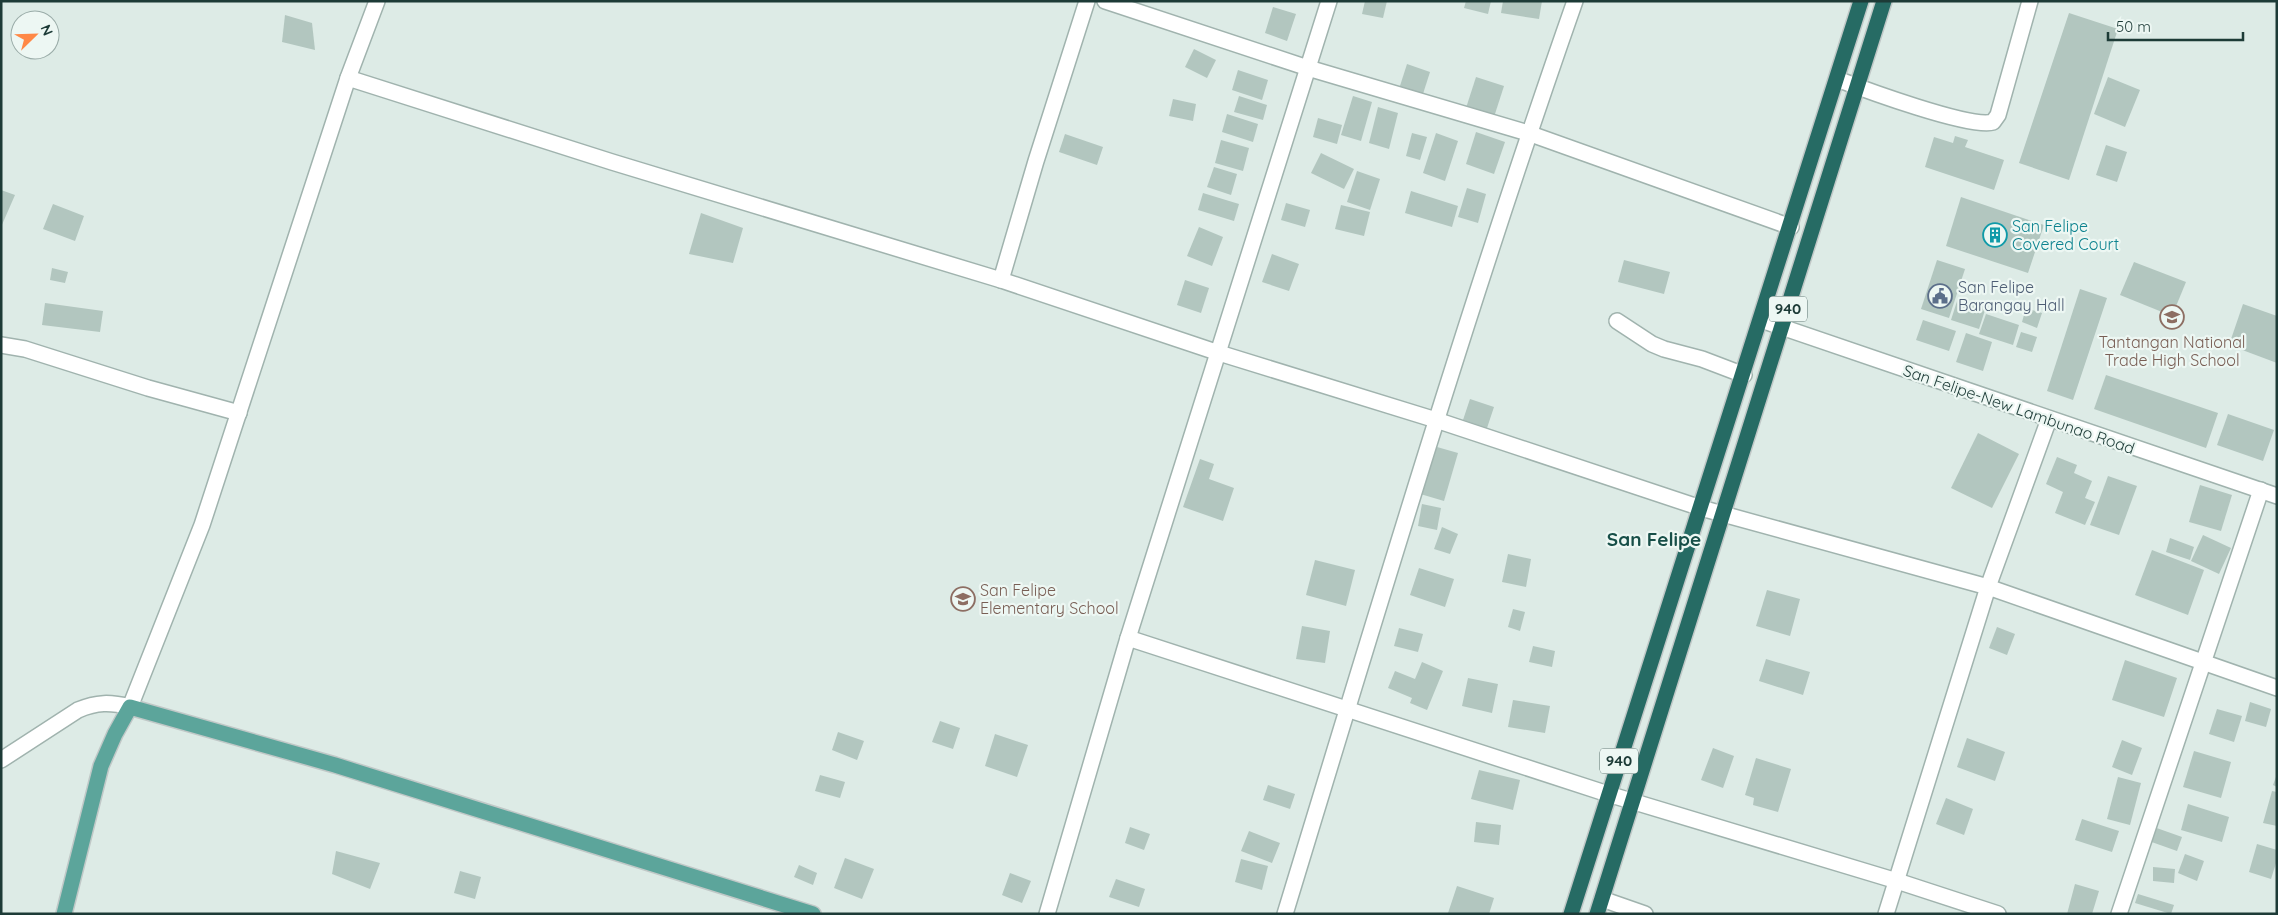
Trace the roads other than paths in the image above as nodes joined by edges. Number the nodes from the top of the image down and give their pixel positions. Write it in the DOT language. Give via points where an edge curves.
graph roads {
  1 [pos="377,1"];
  2 [pos="1087,1"];
  3 [pos="1105,1"];
  4 [pos="1329,1"];
  5 [pos="1574,1"];
  6 [pos="1861,1"];
  7 [pos="1884,1"];
  8 [pos="2030,1"];
  9 [pos="1308,68"];
  10 [pos="348,78"];
  11 [pos="1836,79"];
  12 [pos="1857,87"];
  13 [pos="1528,133"];
  14 [pos="1791,227"];
  15 [pos="1000,280"];
  16 [pos="1761,320"];
  17 [pos="1617,321"];
  18 [pos="1781,328"];
  19 [pos="1,345"];
  20 [pos="1219,352"];
  21 [pos="1744,375"];
  22 [pos="239,413"];
  23 [pos="2049,419"];
  24 [pos="1436,420"];
  25 [pos="2261,490"];
  26 [pos="2277,496"];
  27 [pos="1701,508"];
  28 [pos="1722,514"];
  29 [pos="1988,587"];
  30 [pos="1128,638"];
  31 [pos="2202,661"];
  32 [pos="2277,688"];
  33 [pos="130,707"];
  34 [pos="1348,709"];
  35 [pos="1,760"];
  36 [pos="1608,794"];
  37 [pos="1632,801"];
  38 [pos="1897,881"];
  39 [pos="1602,899"];
  40 [pos="64,914"];
  41 [pos="813,914"];
  42 [pos="1047,914"];
  43 [pos="1285,914"];
  44 [pos="1571,914"];
  45 [pos="1597,914"];
  46 [pos="1645,914"];
  47 [pos="1886,914"];
  48 [pos="1998,914"];
  49 [pos="2119,914"];
  1 -- 10 [label="street"];
  2 -- 15 [label="street"];
  3 -- 9 [label="street"];
  4 -- 9 [label="street"];
  5 -- 13 [label="street"];
  6 -- 11 [label="highway, 940"];
  7 -- 12 [label="highway, 940"];
  8 -- 12 [label="street" via="1998,115 1992,122 1975,124"];
  9 -- 13 [label="street"];
  9 -- 20 [label="street"];
  10 -- 15 [label="street"];
  10 -- 22 [label="street"];
  11 -- 12 [label="street"];
  11 -- 14 [label="highway, 940"];
  12 -- 18 [label="highway, 940"];
  13 -- 14 [label="street"];
  13 -- 24 [label="street"];
  14 -- 16 [label="highway, 940"];
  15 -- 20 [label="street"];
  16 -- 18 [label="street, San Felipe-New Lambunao Road"];
  16 -- 21 [label="highway, 940"];
  17 -- 21 [label="street" via="1652,344"];
  18 -- 23 [label="street, San Felipe-New Lambunao Road"];
  18 -- 28 [label="highway, 940"];
  19 -- 22 [label="street" via="25,349"];
  20 -- 24 [label="street"];
  20 -- 30 [label="street"];
  21 -- 27 [label="highway, 940"];
  22 -- 33 [label="street" via="202,525"];
  23 -- 25 [label="street, San Felipe-New Lambunao Road"];
  23 -- 29 [label="street"];
  24 -- 27 [label="street"];
  24 -- 34 [label="street"];
  25 -- 26 [label="street, San Felipe-New Lambunao Road"];
  25 -- 31 [label="street"];
  27 -- 28 [label="street"];
  27 -- 36 [label="highway, 940"];
  28 -- 29 [label="street"];
  28 -- 37 [label="highway, 940"];
  29 -- 31 [label="street"];
  29 -- 38 [label="street"];
  30 -- 34 [label="street"];
  30 -- 42 [label="street"];
  31 -- 32 [label="street"];
  31 -- 49 [label="street"];
  33 -- 35 [label="street" via="111,702 90,705"];
  33 -- 40 [label="main road" via="101,766"];
  33 -- 41 [label="main road" via="335,765"];
  34 -- 36 [label="street"];
  34 -- 43 [label="street"];
  36 -- 37 [label="street"];
  36 -- 44 [label="highway, 940"];
  37 -- 38 [label="street"];
  37 -- 39 [label="highway, 940"];
  38 -- 47 [label="street"];
  38 -- 48 [label="street"];
  39 -- 45 [label="highway, 940"];
  39 -- 46 [label="street"];
}
